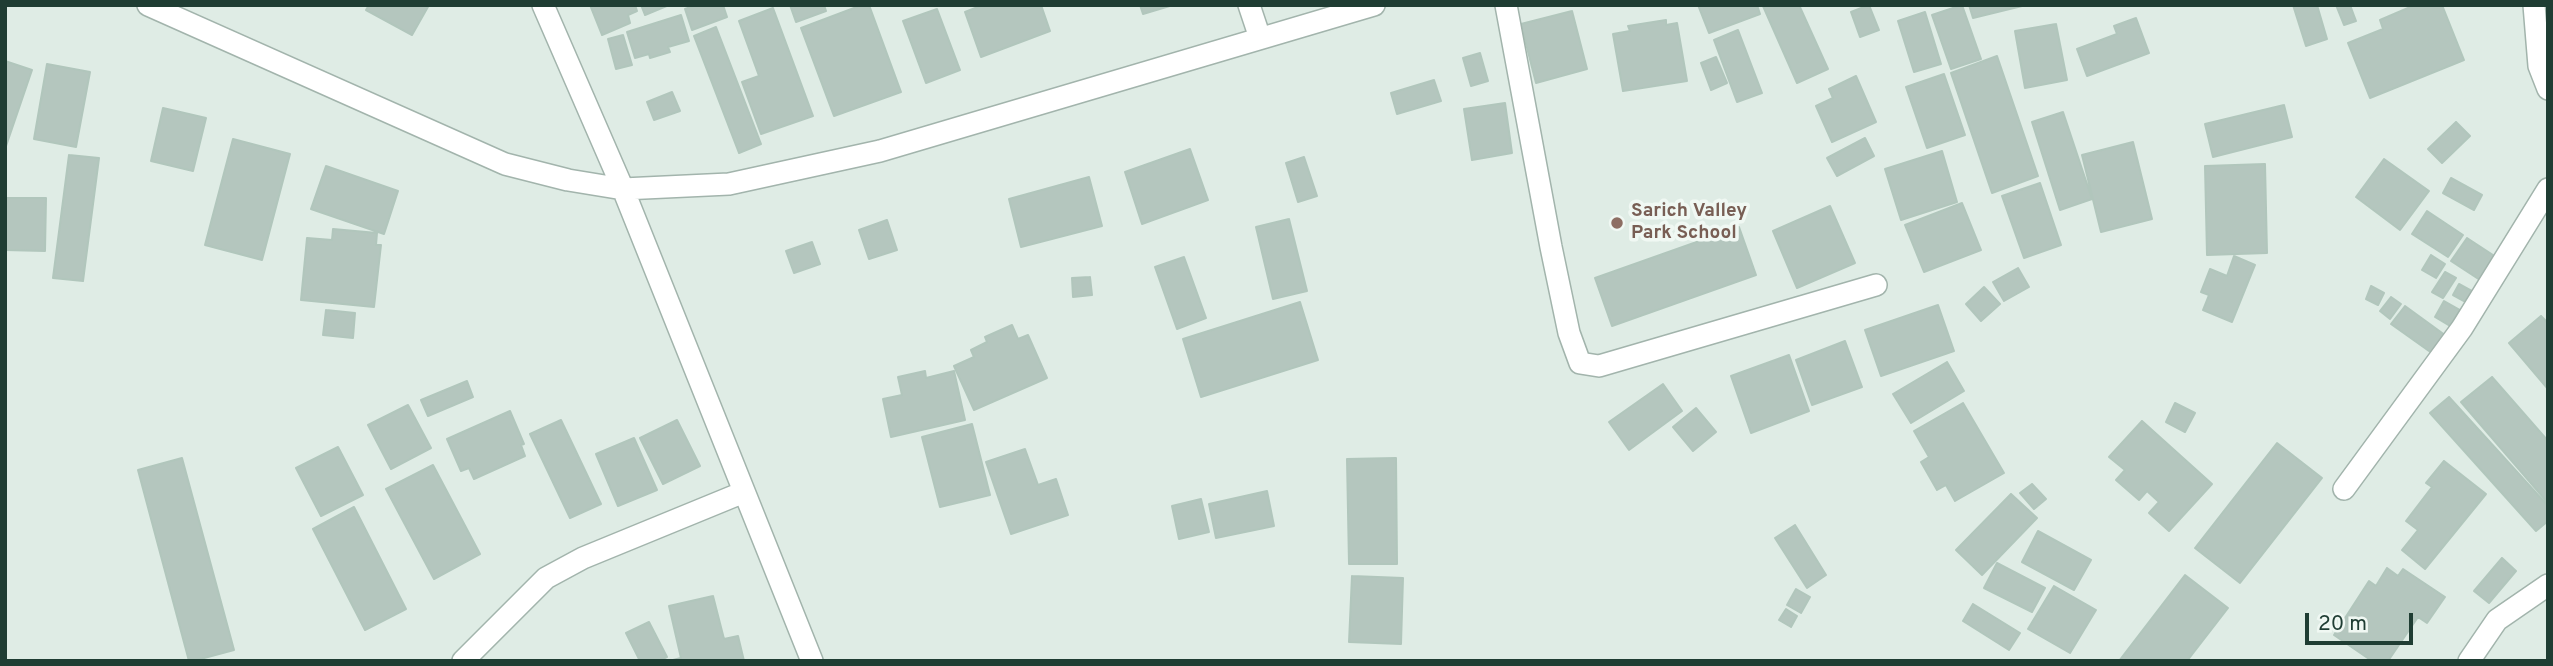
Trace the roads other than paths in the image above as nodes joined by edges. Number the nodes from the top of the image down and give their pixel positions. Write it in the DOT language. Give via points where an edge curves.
graph roads {
  1 [pos="148,5"];
  2 [pos="543,5"];
  3 [pos="1249,5"];
  4 [pos="1374,5"];
  5 [pos="1506,5"];
  6 [pos="2534,5"];
  7 [pos="1260,38"];
  8 [pos="2548,89"];
  9 [pos="623,189"];
  10 [pos="2548,190"];
  11 [pos="1876,285"];
  12 [pos="2344,489"];
  13 [pos="744,492"];
  14 [pos="2548,584"];
  15 [pos="463,661"];
  16 [pos="812,661"];
  17 [pos="2469,661"];
  1 -- 9 [label="street" via="505,164"];
  2 -- 9 [label="street"];
  3 -- 7 [label="street"];
  4 -- 7 [label="street"];
  5 -- 11 [label="street" via="1551,247 1580,363 1599,366"];
  6 -- 8 [label="street" via="2539,66"];
  7 -- 9 [label="street" via="880,151 729,184"];
  9 -- 13 [label="street"];
  10 -- 12 [label="street" via="2462,328"];
  13 -- 15 [label="street" via="583,558 546,578"];
  13 -- 16 [label="street"];
  14 -- 17 [label="street" via="2497,620"];
}
